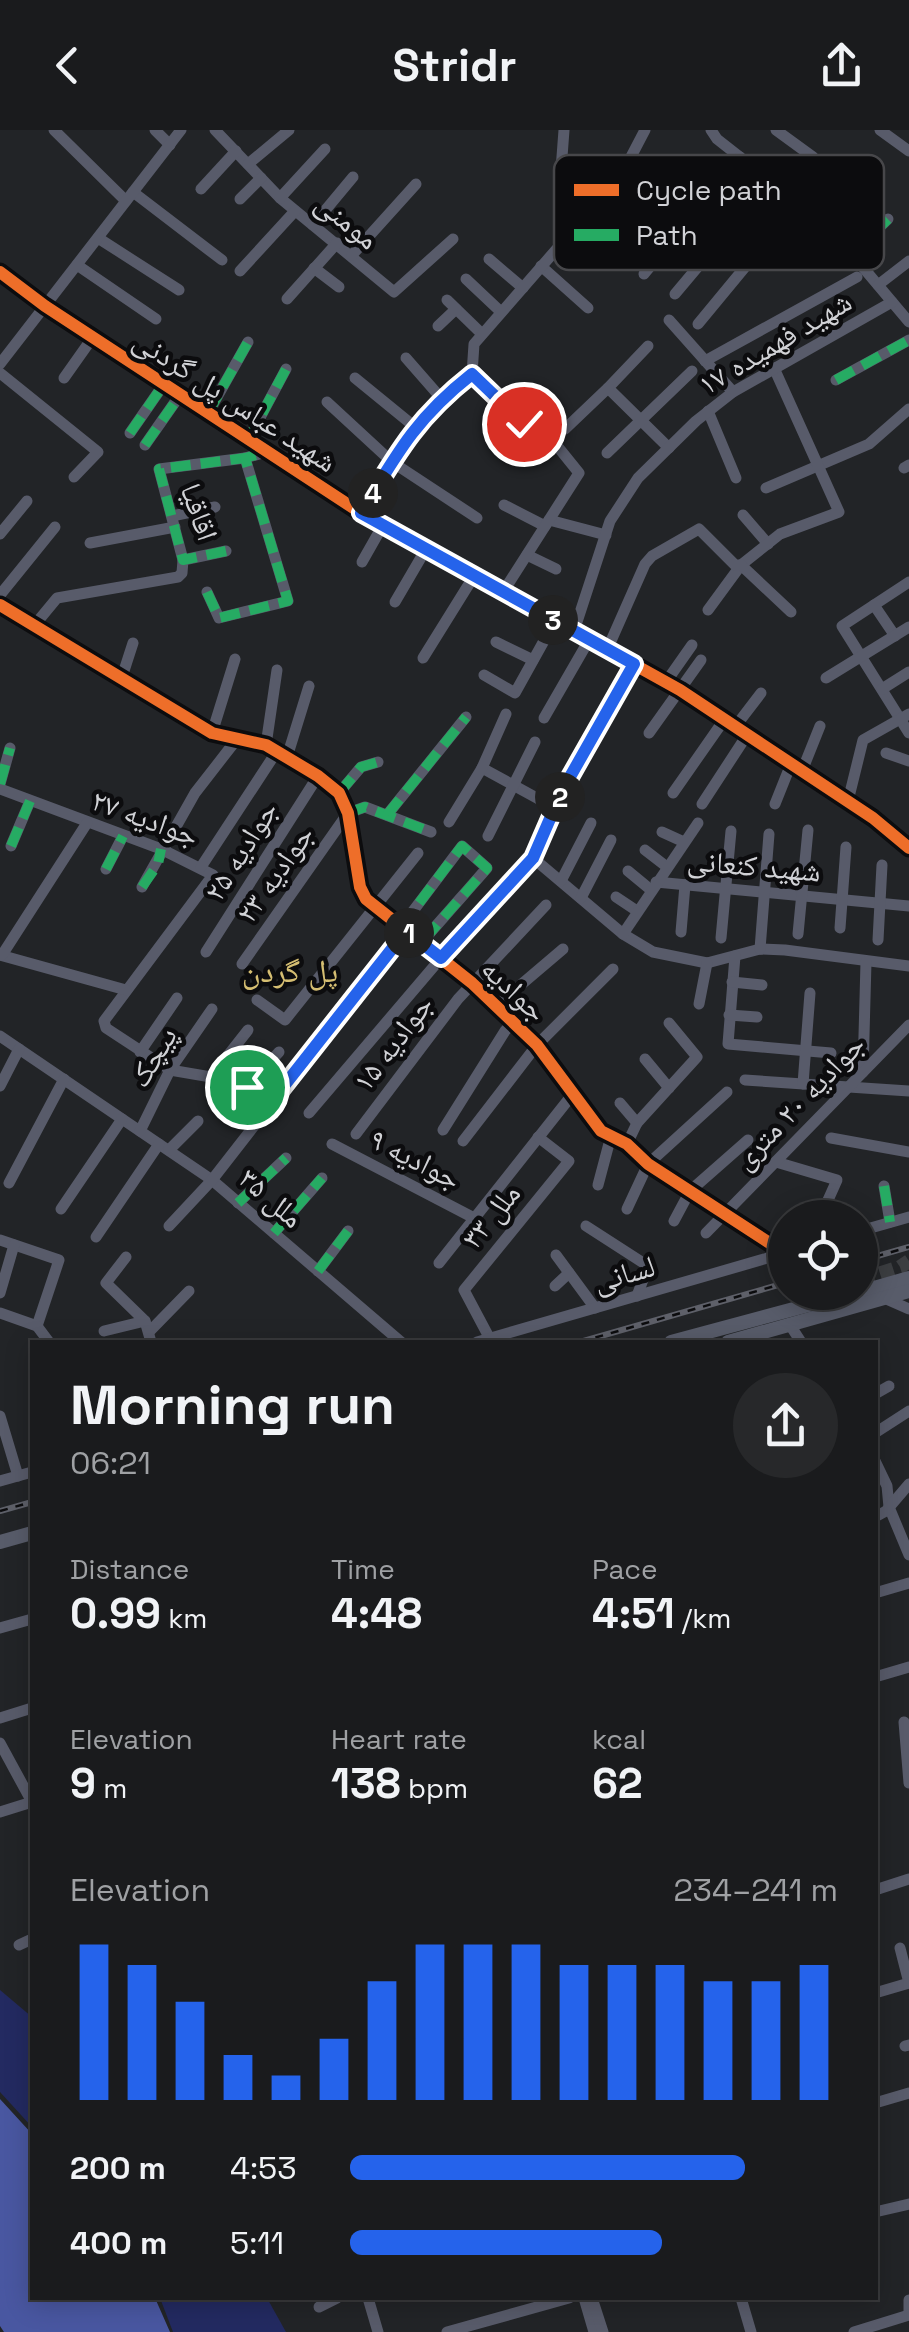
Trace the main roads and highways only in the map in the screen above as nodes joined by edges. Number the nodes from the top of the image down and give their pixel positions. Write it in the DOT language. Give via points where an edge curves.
graph roads {
  1 [pos="909,1278"];
  2 [pos="878,1287"];
  3 [pos="909,1291"];
  4 [pos="776,1310"];
  5 [pos="805,1310"];
  6 [pos="726,1336"];
  7 [pos="689,1340"];
  8 [pos="30,1534"];
  9 [pos="0,1542"];
  1 -- 2 [label="main road"];
  3 -- 6 [label="main road"];
  4 -- 6 [label="main road"];
  5 -- 6 [label="main road"];
  6 -- 7 [label="main road"];
  8 -- 9 [label="main road"];
}
